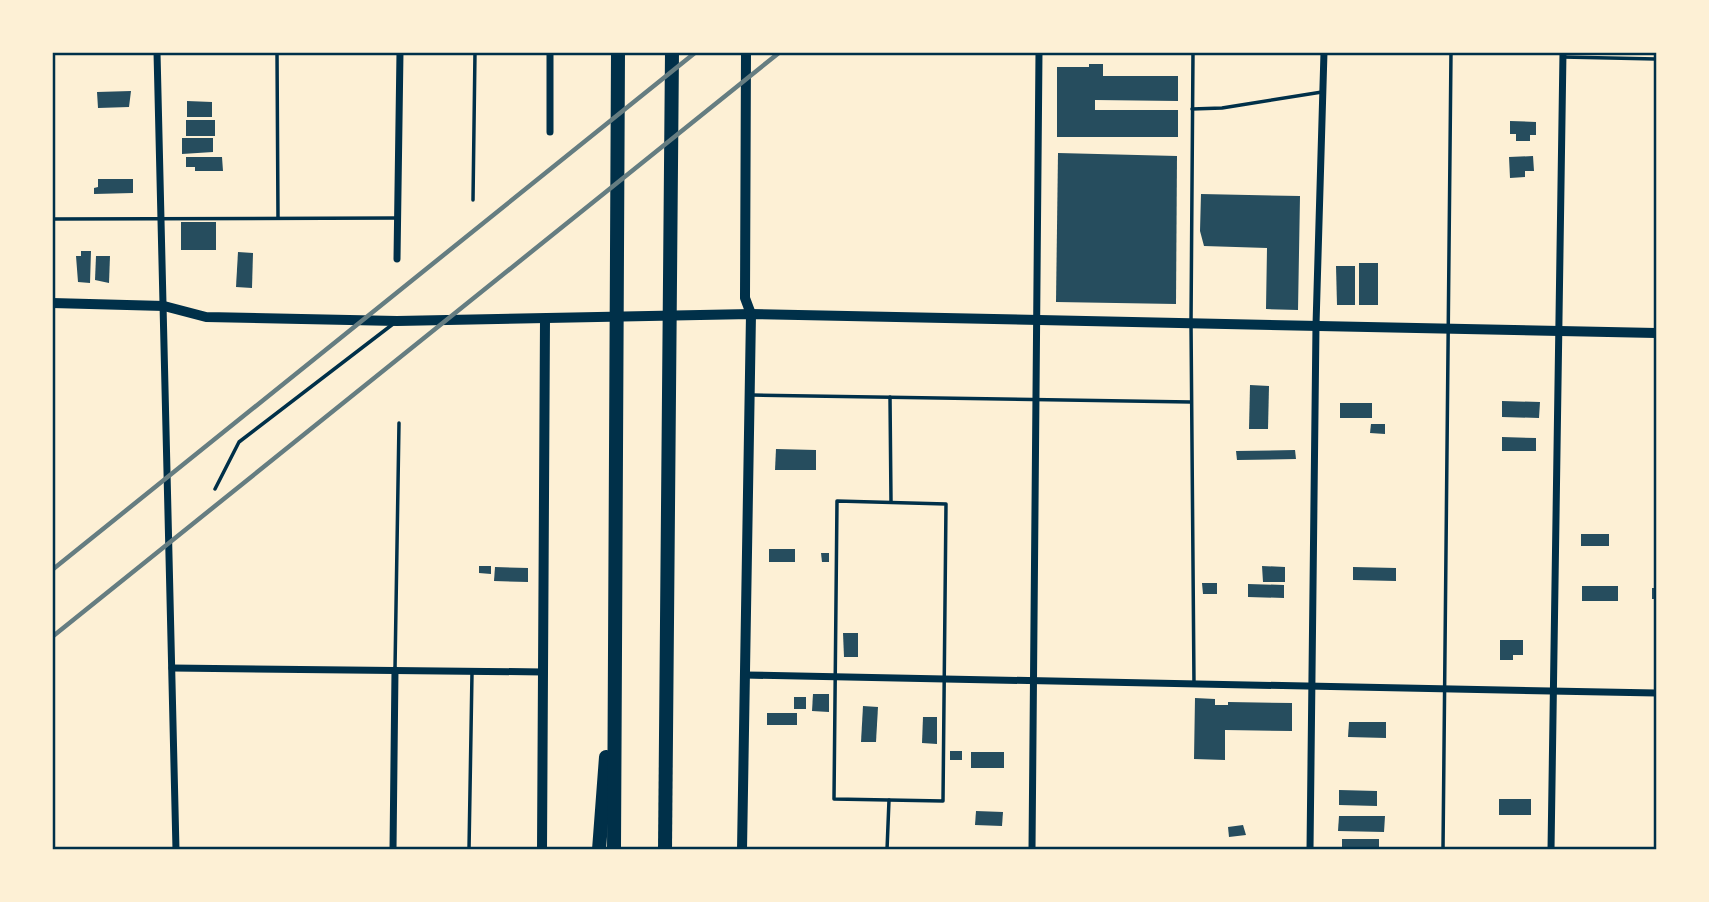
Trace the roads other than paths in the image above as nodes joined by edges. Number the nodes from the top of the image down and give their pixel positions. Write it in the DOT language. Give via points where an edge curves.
graph roads {
  1 [pos="157,52"];
  2 [pos="277,52"];
  3 [pos="400,52"];
  4 [pos="475,52"];
  5 [pos="550,52"];
  6 [pos="618,52"];
  7 [pos="672,52"];
  8 [pos="746,52"];
  9 [pos="1039,52"];
  10 [pos="1193,52"];
  11 [pos="1324,52"];
  12 [pos="1451,52"];
  13 [pos="1563,55"];
  14 [pos="1657,59"];
  15 [pos="1323,92"];
  16 [pos="1192,109"];
  17 [pos="550,132"];
  18 [pos="473,200"];
  19 [pos="278,218"];
  20 [pos="398,218"];
  21 [pos="52,219"];
  22 [pos="161,219"];
  23 [pos="397,259"];
  24 [pos="52,303"];
  25 [pos="164,306"];
  26 [pos="751,314"];
  27 [pos="545,319"];
  28 [pos="397,321"];
  29 [pos="1037,321"];
  30 [pos="1191,323"];
  31 [pos="1316,325"];
  32 [pos="1447,328"];
  33 [pos="1558,330"];
  34 [pos="1657,332"];
  35 [pos="750,395"];
  36 [pos="890,397"];
  37 [pos="1037,399"];
  38 [pos="1191,402"];
  39 [pos="399,423"];
  40 [pos="215,489"];
  41 [pos="891,502"];
  42 [pos="615,640"];
  43 [pos="172,668"];
  44 [pos="395,670"];
  45 [pos="472,671"];
  46 [pos="543,671"];
  47 [pos="745,675"];
  48 [pos="836,677"];
  49 [pos="944,679"];
  50 [pos="1035,681"];
  51 [pos="1194,684"];
  52 [pos="1313,686"];
  53 [pos="1446,689"];
  54 [pos="1552,691"];
  55 [pos="1657,693"];
  56 [pos="889,800"];
  57 [pos="176,849"];
  58 [pos="393,849"];
  59 [pos="470,849"];
  60 [pos="542,849"];
  61 [pos="599,849"];
  62 [pos="614,849"];
  63 [pos="665,849"];
  64 [pos="742,849"];
  65 [pos="887,849"];
  66 [pos="1032,849"];
  67 [pos="1310,849"];
  68 [pos="1443,849"];
  69 [pos="1551,849"];
  1 -- 22 [label="street"];
  2 -- 19 [label="lane"];
  3 -- 20 [label="street"];
  4 -- 18 [label="lane"];
  5 -- 17 [label="street"];
  6 -- 42 [label="highway"];
  7 -- 63 [label="highway"];
  8 -- 26 [label="street" via="745,298"];
  9 -- 29 [label="street"];
  10 -- 16 [label="lane"];
  11 -- 15 [label="street"];
  12 -- 32 [label="lane"];
  13 -- 14 [label="lane"];
  13 -- 33 [label="street"];
  15 -- 16 [label="lane"];
  15 -- 31 [label="street"];
  16 -- 30 [label="lane"];
  19 -- 20 [label="lane"];
  19 -- 22 [label="lane"];
  20 -- 23 [label="street"];
  21 -- 22 [label="lane"];
  22 -- 25 [label="street"];
  24 -- 25 [label="street"];
  25 -- 28 [label="street" via="206,317"];
  25 -- 43 [label="street"];
  26 -- 27 [label="street"];
  26 -- 29 [label="street"];
  26 -- 35 [label="street"];
  27 -- 28 [label="street"];
  27 -- 46 [label="street"];
  28 -- 40 [label="lane" via="239,442"];
  29 -- 30 [label="street"];
  29 -- 37 [label="street"];
  30 -- 31 [label="street"];
  30 -- 38 [label="lane"];
  31 -- 32 [label="street"];
  31 -- 52 [label="street"];
  32 -- 33 [label="street"];
  32 -- 53 [label="lane"];
  33 -- 34 [label="street"];
  33 -- 54 [label="street"];
  35 -- 36 [label="lane"];
  35 -- 47 [label="street"];
  36 -- 37 [label="lane"];
  36 -- 41 [label="lane"];
  37 -- 38 [label="lane"];
  37 -- 50 [label="street"];
  38 -- 51 [label="lane"];
  39 -- 44 [label="lane"];
  41 -- 48 [label="lane" via="837,501"];
  41 -- 49 [label="lane" via="946,503"];
  42 -- 61 [label="highway"];
  42 -- 62 [label="highway"];
  43 -- 44 [label="street"];
  43 -- 57 [label="street"];
  44 -- 45 [label="street"];
  44 -- 58 [label="street"];
  45 -- 46 [label="street"];
  45 -- 59 [label="lane"];
  46 -- 60 [label="street"];
  47 -- 48 [label="street"];
  47 -- 64 [label="street"];
  48 -- 49 [label="street"];
  48 -- 56 [label="lane" via="834,799"];
  49 -- 50 [label="street"];
  49 -- 56 [label="lane" via="943,802"];
  50 -- 51 [label="street"];
  50 -- 66 [label="street"];
  51 -- 52 [label="street"];
  52 -- 53 [label="street"];
  52 -- 67 [label="street"];
  53 -- 54 [label="street"];
  53 -- 68 [label="lane"];
  54 -- 55 [label="street"];
  54 -- 69 [label="street"];
  56 -- 65 [label="lane"];
}
